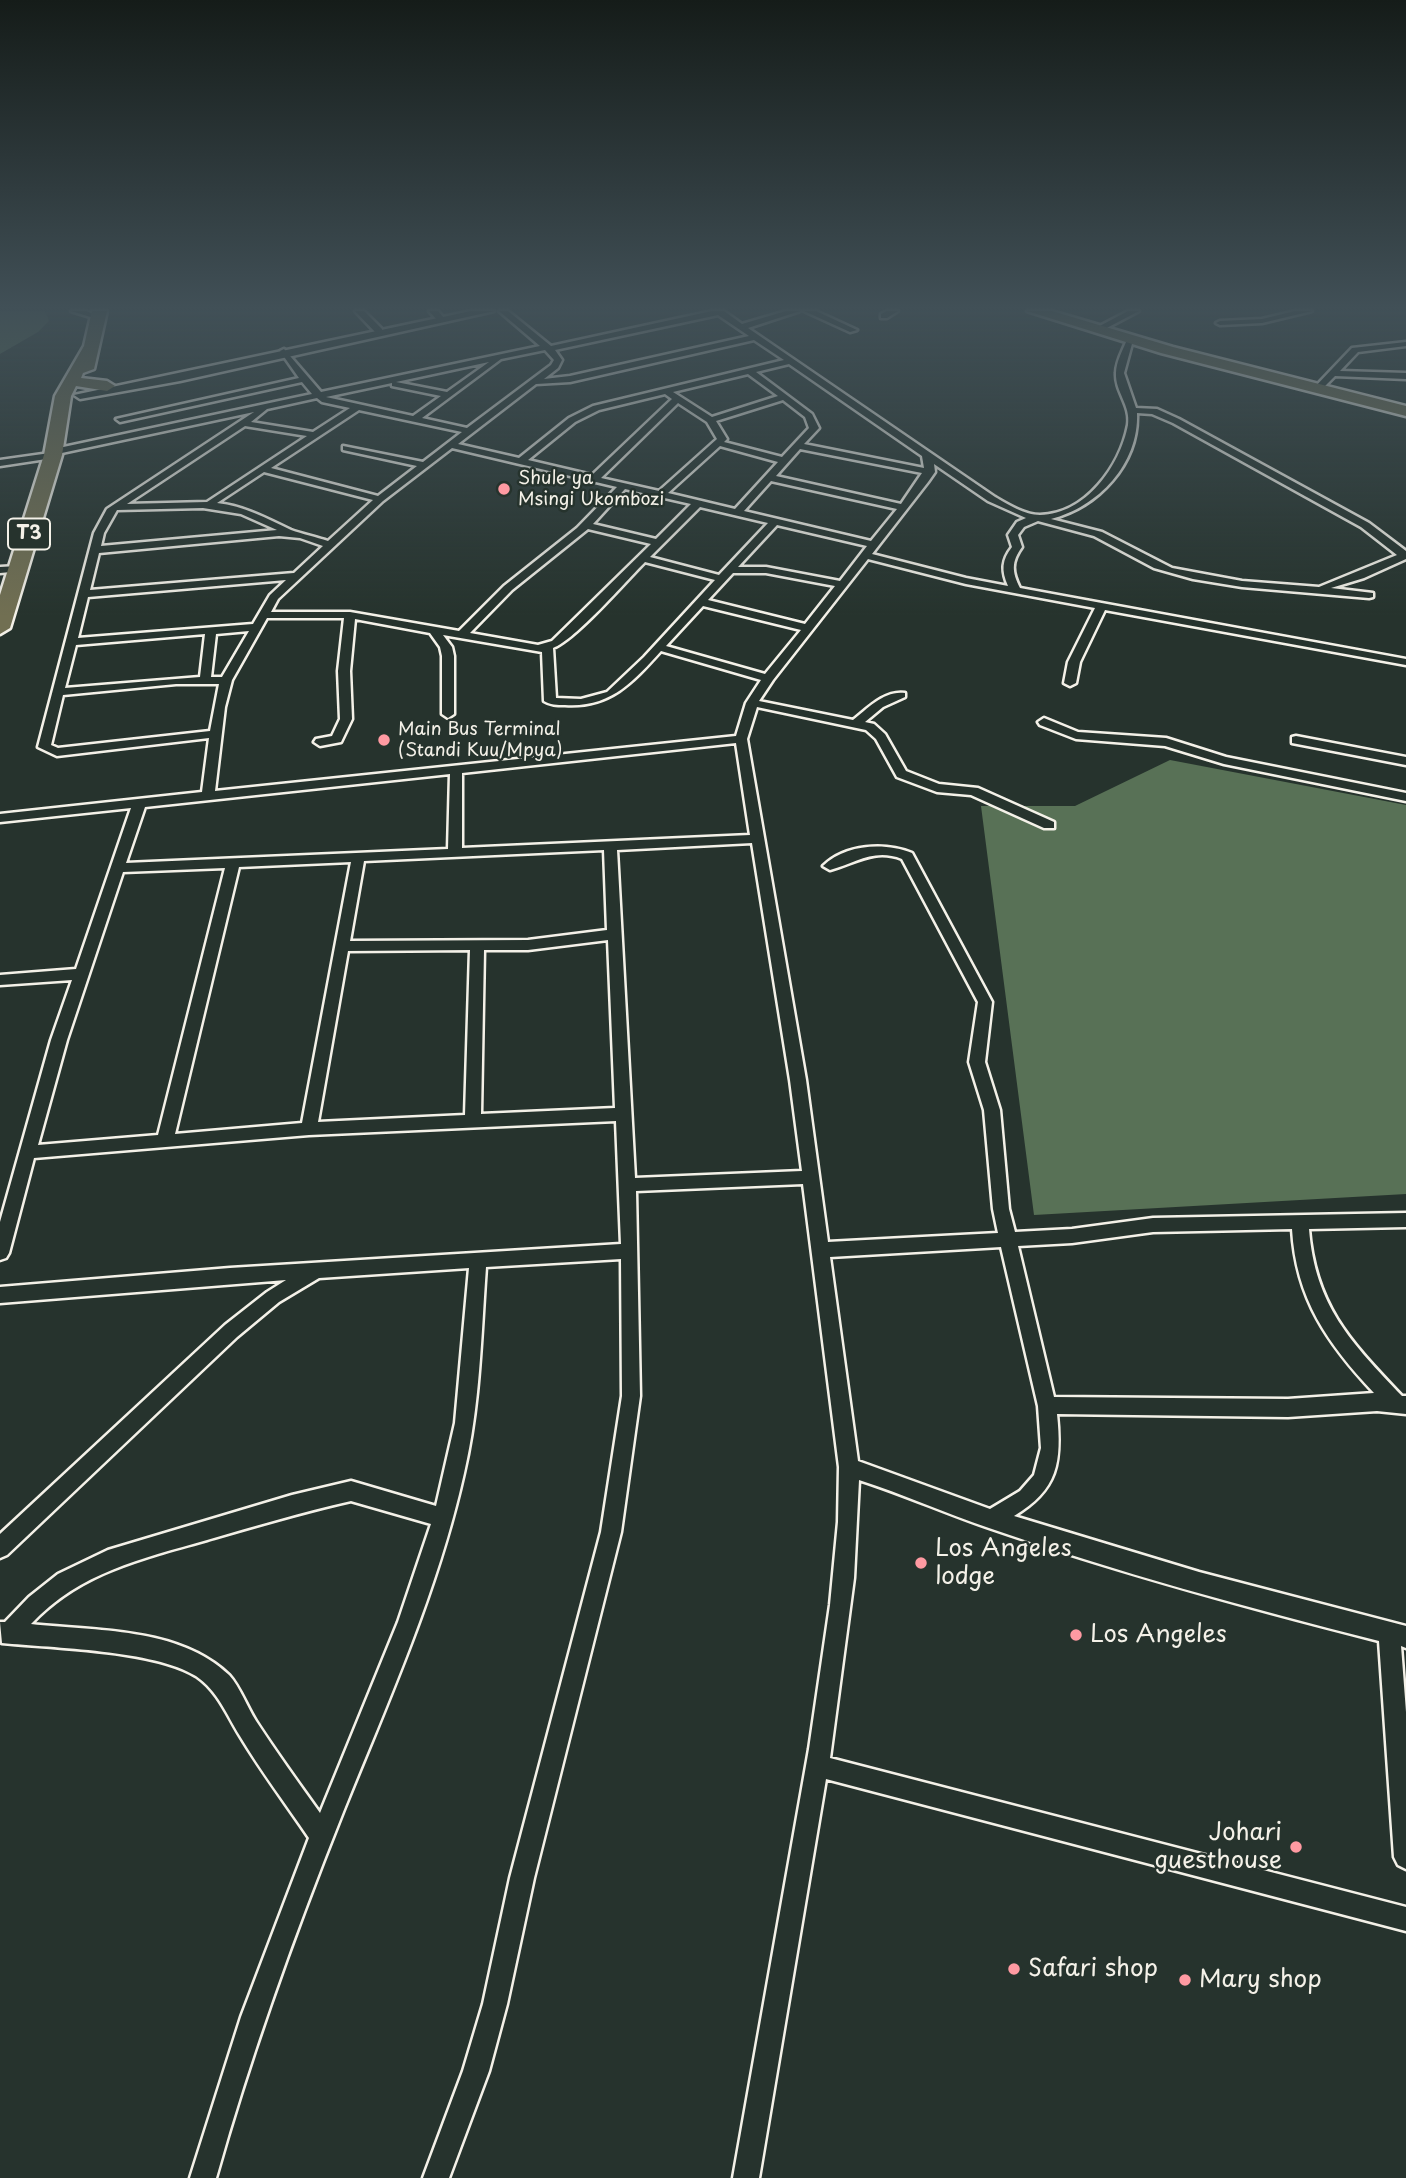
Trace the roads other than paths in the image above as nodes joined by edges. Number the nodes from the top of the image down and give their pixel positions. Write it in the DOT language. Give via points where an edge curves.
graph roads {
  1 [pos="59,413"];
  2 [pos="149,413"];
  3 [pos="249,413"];
  4 [pos="259,413"];
  5 [pos="349,413"];
  6 [pos="380,413"];
  7 [pos="423,413"];
  8 [pos="493,413"];
  9 [pos="584,413"];
  10 [pos="663,413"];
  11 [pos="700,413"];
  12 [pos="735,413"];
  13 [pos="806,413"];
  14 [pos="865,413"];
  15 [pos="1132,413"];
  16 [pos="1157,413"];
  17 [pos="120,419"];
  18 [pos="414,419"];
  19 [pos="711,420"];
  20 [pos="243,423"];
  21 [pos="468,431"];
  22 [pos="315,435"];
  23 [pos="719,443"];
  24 [pos="450,445"];
  25 [pos="799,446"];
  26 [pos="346,448"];
  27 [pos="54,449"];
  28 [pos="926,455"];
  29 [pos="521,461"];
  30 [pos="785,461"];
  31 [pos="0,463"];
  32 [pos="423,465"];
  33 [pos="263,469"];
  34 [pos="930,472"];
  35 [pos="771,478"];
  36 [pos="594,479"];
  37 [pos="623,486"];
  38 [pos="660,495"];
  39 [pos="380,499"];
  40 [pos="211,503"];
  41 [pos="697,504"];
  42 [pos="114,507"];
  43 [pos="903,507"];
  44 [pos="737,513"];
  45 [pos="1037,517"];
  46 [pos="774,522"];
  47 [pos="585,525"];
  48 [pos="289,533"];
  49 [pos="657,542"];
  50 [pos="328,545"];
  51 [pos="869,549"];
  52 [pos="96,550"];
  53 [pos="643,558"];
  54 [pos="9,569"];
  55 [pos="726,575"];
  56 [pos="294,576"];
  57 [pos="841,584"];
  58 [pos="1016,590"];
  59 [pos="1307,590"];
  60 [pos="84,594"];
  61 [pos="1369,595"];
  62 [pos="701,601"];
  63 [pos="1101,606"];
  64 [pos="262,615"];
  65 [pos="350,615"];
  66 [pos="255,627"];
  67 [pos="0,628"];
  68 [pos="808,628"];
  69 [pos="211,629"];
  70 [pos="433,629"];
  71 [pos="463,634"];
  72 [pos="72,642"];
  73 [pos="547,647"];
  74 [pos="659,647"];
  75 [pos="1406,662"];
  76 [pos="768,678"];
  77 [pos="205,680"];
  78 [pos="226,680"];
  79 [pos="1070,683"];
  80 [pos="58,692"];
  81 [pos="901,695"];
  82 [pos="752,703"];
  83 [pos="448,713"];
  84 [pos="1044,722"];
  85 [pos="856,724"];
  86 [pos="215,734"];
  87 [pos="741,739"];
  88 [pos="1296,740"];
  89 [pos="320,742"];
  90 [pos="1406,761"];
  91 [pos="456,772"];
  92 [pos="208,794"];
  93 [pos="1405,800"];
  94 [pos="140,802"];
  95 [pos="0,818"];
  96 [pos="1049,825"];
  97 [pos="757,839"];
  98 [pos="610,846"];
  99 [pos="455,850"];
  100 [pos="358,858"];
  101 [pos="233,862"];
  102 [pos="830,866"];
  103 [pos="120,868"];
  104 [pos="615,934"];
  105 [pos="343,946"];
  106 [pos="477,947"];
  107 [pos="83,974"];
  108 [pos="0,980"];
  109 [pos="622,1114"];
  110 [pos="473,1122"];
  111 [pos="309,1129"];
  112 [pos="166,1140"];
  113 [pos="30,1152"];
  114 [pos="811,1177"];
  115 [pos="627,1185"];
  116 [pos="1406,1220"];
  117 [pos="1300,1224"];
  118 [pos="1008,1240"];
  119 [pos="820,1250"];
  120 [pos="629,1251"];
  121 [pos="0,1253"];
  122 [pos="478,1261"];
  123 [pos="314,1272"];
  124 [pos="0,1295"];
  125 [pos="1401,1404"];
  126 [pos="1047,1406"];
  127 [pos="849,1467"];
  128 [pos="442,1518"];
  129 [pos="991,1519"];
  130 [pos="0,1548"];
  131 [pos="4,1632"];
  132 [pos="1397,1635"];
  133 [pos="818,1766"];
  134 [pos="321,1836"];
  135 [pos="1406,1857"];
  136 [pos="1406,1919"];
  137 [pos="203,2178"];
  138 [pos="436,2178"];
  139 [pos="746,2178"];
  1 -- 27 [label="highway, T3"];
  2 -- 17 [label="street"];
  3 -- 27 [label="street"];
  4 -- 20 [label="street"];
  5 -- 22 [label="street"];
  6 -- 18 [label="street"];
  7 -- 18 [label="street"];
  8 -- 21 [label="street"];
  9 -- 29 [label="street"];
  10 -- 36 [label="street"];
  11 -- 19 [label="street"];
  12 -- 19 [label="street"];
  13 -- 25 [label="street" via="814,424"];
  14 -- 28 [label="street"];
  15 -- 45 [label="street" via="1117,463 1101,490 1071,509"];
  16 -- 59 [label="street" via="1365,525 1402,555 1360,576"];
  18 -- 21 [label="street"];
  19 -- 23 [label="street" via="720,432"];
  20 -- 22 [label="street"];
  20 -- 42 [label="street"];
  21 -- 24 [label="street"];
  22 -- 33 [label="street"];
  23 -- 30 [label="street"];
  23 -- 38 [label="street"];
  24 -- 29 [label="street"];
  24 -- 32 [label="street"];
  25 -- 30 [label="street"];
  25 -- 34 [label="street"];
  26 -- 32 [label="street"];
  27 -- 31 [label="street"];
  27 -- 54 [label="highway, T3"];
  28 -- 34 [label="street"];
  28 -- 45 [label="street" via="998,503"];
  29 -- 36 [label="street"];
  30 -- 35 [label="street"];
  32 -- 39 [label="street"];
  33 -- 39 [label="street"];
  33 -- 40 [label="street"];
  34 -- 43 [label="street"];
  35 -- 43 [label="street"];
  35 -- 44 [label="street"];
  36 -- 37 [label="street"];
  37 -- 38 [label="street"];
  37 -- 47 [label="street"];
  38 -- 41 [label="street"];
  39 -- 50 [label="street"];
  40 -- 42 [label="street"];
  40 -- 48 [label="street" via="257,515"];
  41 -- 44 [label="street"];
  41 -- 49 [label="street"];
  42 -- 52 [label="street"];
  43 -- 51 [label="street"];
  44 -- 46 [label="street"];
  45 -- 58 [label="street" via="1020,525 1013,535 1017,547 1006,566"];
  45 -- 59 [label="street" via="1102,536 1140,559 1178,573"];
  46 -- 51 [label="street"];
  46 -- 55 [label="street"];
  47 -- 49 [label="street"];
  47 -- 71 [label="street" via="513,583"];
  48 -- 50 [label="street"];
  48 -- 52 [label="street"];
  49 -- 53 [label="street"];
  50 -- 56 [label="street"];
  51 -- 57 [label="street"];
  51 -- 58 [label="street" via="930,573"];
  52 -- 60 [label="street"];
  53 -- 55 [label="street"];
  53 -- 73 [label="street"];
  54 -- 67 [label="highway, T3"];
  55 -- 57 [label="street" via="766,570"];
  55 -- 62 [label="street"];
  56 -- 60 [label="street"];
  56 -- 64 [label="street"];
  57 -- 68 [label="street"];
  58 -- 63 [label="street"];
  59 -- 61 [label="street"];
  60 -- 72 [label="street"];
  62 -- 68 [label="street"];
  62 -- 74 [label="street"];
  63 -- 75 [label="street"];
  63 -- 79 [label="street" via="1074,662"];
  64 -- 65 [label="street"];
  64 -- 66 [label="street"];
  65 -- 70 [label="street"];
  65 -- 89 [label="street" via="345,726 337,739"];
  66 -- 69 [label="street"];
  66 -- 78 [label="street"];
  68 -- 76 [label="street"];
  69 -- 72 [label="street"];
  69 -- 77 [label="street"];
  70 -- 71 [label="street"];
  70 -- 83 [label="street" via="448,656"];
  71 -- 73 [label="street" via="533,649"];
  72 -- 80 [label="street"];
  73 -- 74 [label="street" via="548,697 564,703 606,698"];
  74 -- 76 [label="street"];
  76 -- 82 [label="street"];
  77 -- 78 [label="street"];
  77 -- 80 [label="street"];
  78 -- 86 [label="street"];
  80 -- 86 [label="street" via="44,747 48,751"];
  81 -- 85 [label="street" via="879,704"];
  82 -- 85 [label="street"];
  82 -- 87 [label="street"];
  84 -- 93 [label="street" via="1087,737 1166,742 1224,760"];
  85 -- 96 [label="street" via="877,731 901,774 937,788 973,791"];
  86 -- 92 [label="street"];
  87 -- 91 [label="street"];
  87 -- 97 [label="street"];
  88 -- 90 [label="street"];
  91 -- 92 [label="street"];
  91 -- 99 [label="street"];
  92 -- 94 [label="street"];
  94 -- 95 [label="street"];
  94 -- 103 [label="street"];
  97 -- 98 [label="street"];
  97 -- 114 [label="street"];
  98 -- 99 [label="street"];
  98 -- 104 [label="street"];
  99 -- 100 [label="street"];
  100 -- 101 [label="street"];
  100 -- 105 [label="street"];
  101 -- 103 [label="street"];
  101 -- 112 [label="street"];
  102 -- 118 [label="street" via="884,848 907,856 982,994 985,1014 977,1062 992,1110"];
  103 -- 107 [label="street"];
  104 -- 106 [label="street"];
  104 -- 109 [label="street"];
  105 -- 106 [label="street"];
  105 -- 111 [label="street"];
  106 -- 110 [label="street"];
  107 -- 108 [label="street"];
  107 -- 113 [label="street" via="59,1040"];
  109 -- 110 [label="street"];
  109 -- 115 [label="street"];
  110 -- 111 [label="street"];
  111 -- 112 [label="street"];
  112 -- 113 [label="street"];
  113 -- 121 [label="street"];
  114 -- 115 [label="street"];
  114 -- 119 [label="street"];
  115 -- 120 [label="street"];
  116 -- 117 [label="street"];
  117 -- 118 [label="street" via="1153,1225"];
  117 -- 125 [label="street" via="1303,1268 1314,1298 1347,1352"];
  118 -- 119 [label="street"];
  118 -- 126 [label="street"];
  119 -- 127 [label="street"];
  120 -- 122 [label="street"];
  120 -- 138 [label="street" via="631,1396 611,1532 522,1878 495,2004 476,2071"];
  122 -- 123 [label="street"];
  122 -- 128 [label="street" via="461,1441"];
  123 -- 124 [label="street"];
  123 -- 130 [label="street" via="231,1331"];
  125 -- 126 [label="street"];
  126 -- 129 [label="street" via="1051,1448 1042,1480 1027,1498"];
  127 -- 129 [label="street"];
  127 -- 133 [label="street" via="840,1611"];
  128 -- 131 [label="street" via="351,1491 292,1505 116,1557 65,1581"];
  128 -- 134 [label="street" via="415,1605"];
  129 -- 132 [label="street" via="1243,1596"];
  131 -- 134 [label="street" via="135,1646 173,1654 204,1669 223,1685"];
  132 -- 135 [label="street"];
  133 -- 136 [label="street"];
  133 -- 139 [label="street"];
  134 -- 137 [label="street" via="250,2024"];
}
